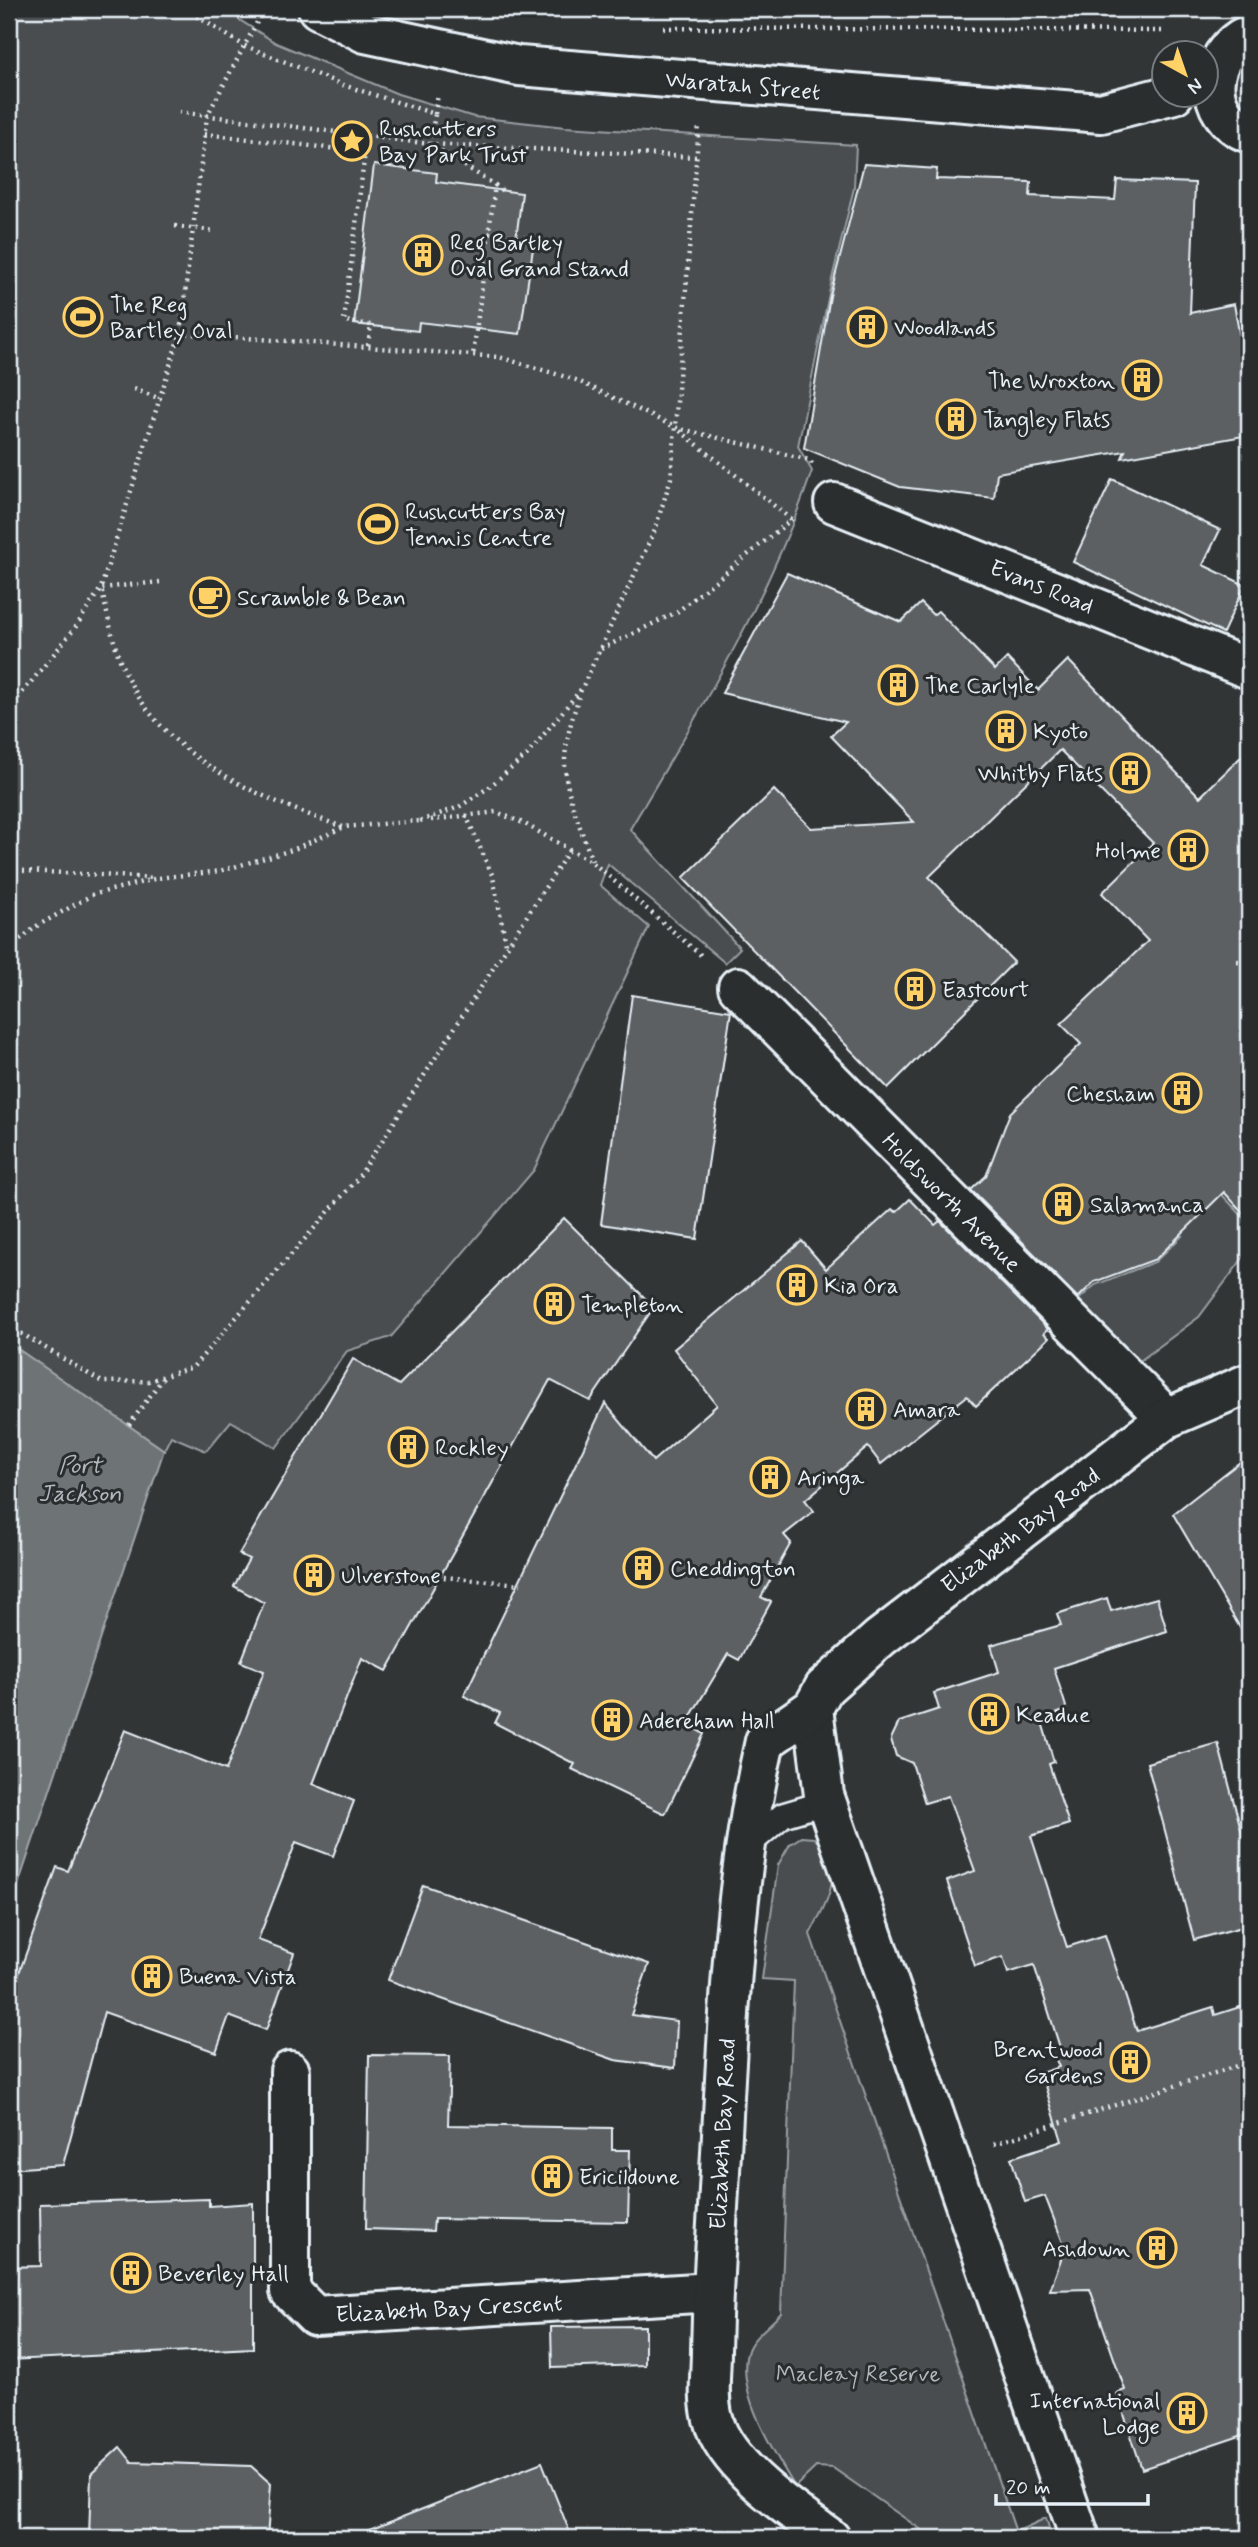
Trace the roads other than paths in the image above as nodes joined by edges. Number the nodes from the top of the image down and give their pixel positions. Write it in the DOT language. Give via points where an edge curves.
graph roads {
  1 [pos="318,9"];
  2 [pos="1249,34"];
  3 [pos="1220,61"];
  4 [pos="1150,100"];
  5 [pos="1219,108"];
  6 [pos="1249,133"];
  7 [pos="834,503"];
  8 [pos="1249,669"];
  9 [pos="738,986"];
  10 [pos="1249,1383"];
  11 [pos="1167,1418"];
  12 [pos="813,1708"];
  13 [pos="827,1802"];
  14 [pos="746,1847"];
  15 [pos="290,2071"];
  16 [pos="713,2292"];
  17 [pos="830,2538"];
  18 [pos="1080,2538"];
  1 -- 4 [label="street, Waratah Street" via="365,33 519,66 1101,113"];
  2 -- 3 [label="street" via="1233,43"];
  5 -- 6 [label="street" via="1226,119"];
  7 -- 8 [label="street, Evans Road"];
  9 -- 11 [label="street, Holdsworth Avenue"];
  10 -- 11 [label="street, Elizabeth Bay Road"];
  11 -- 12 [label="street, Elizabeth Bay Road" via="880,1638 824,1688"];
  12 -- 13 [label="street"];
  12 -- 14 [label="street, Elizabeth Bay Road" via="765,1741"];
  13 -- 14 [label="lane" via="783,1815"];
  13 -- 18 [label="street"];
  14 -- 16 [label="street, Elizabeth Bay Road" via="737,1894"];
  15 -- 16 [label="street, Elizabeth Bay Crescent" via="290,2291 315,2316"];
  16 -- 17 [label="street, Elizabeth Bay Road" via="713,2421 748,2472"];
}
